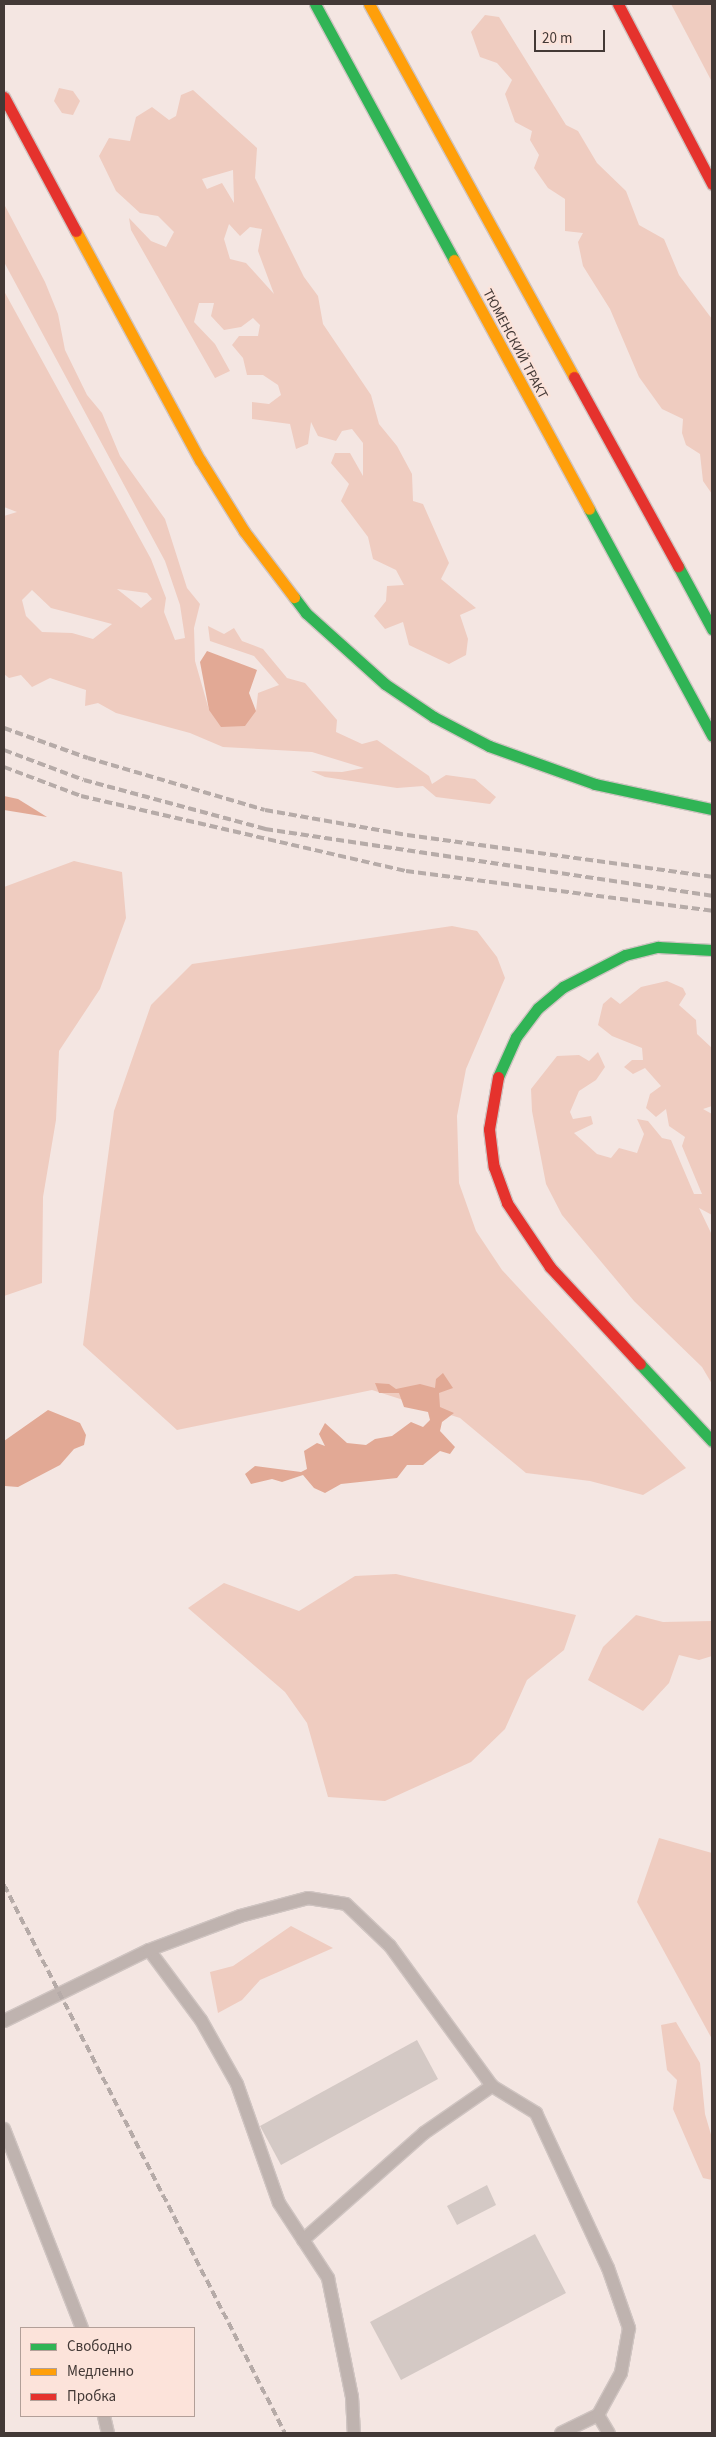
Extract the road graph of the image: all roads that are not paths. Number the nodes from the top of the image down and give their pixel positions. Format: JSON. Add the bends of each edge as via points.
{"nodes":[{"id":1,"x":315,"y":4,"type":"edge"},
{"id":2,"x":369,"y":4,"type":"edge"},
{"id":3,"x":618,"y":4,"type":"edge"},
{"id":4,"x":4,"y":97,"type":"edge"},
{"id":5,"x":712,"y":184,"type":"edge"},
{"id":6,"x":712,"y":629,"type":"edge"},
{"id":7,"x":712,"y":736,"type":"edge"},
{"id":8,"x":712,"y":809,"type":"edge"},
{"id":9,"x":712,"y":950,"type":"edge"},
{"id":10,"x":712,"y":1441,"type":"edge"},
{"id":11,"x":149,"y":1950,"type":"junction"},
{"id":12,"x":4,"y":2021,"type":"edge"},
{"id":13,"x":492,"y":2086,"type":"junction"},
{"id":14,"x":4,"y":2129,"type":"edge"},
{"id":15,"x":303,"y":2240,"type":"junction"},
{"id":16,"x":82,"y":2327,"type":"edge"},
{"id":17,"x":598,"y":2415,"type":"junction"},
{"id":18,"x":104,"y":2417,"type":"edge"},
{"id":19,"x":108,"y":2433,"type":"edge"},
{"id":20,"x":354,"y":2433,"type":"edge"},
{"id":21,"x":561,"y":2433,"type":"edge"},
{"id":22,"x":609,"y":2433,"type":"edge"}],
"edges":[{"from":1,"to":7,"type":"main road","name":"ТЮМЕНСКИЙ ТРАКТ"},
{"from":2,"to":6,"type":"main road"},
{"from":3,"to":5,"type":"main road"},
{"from":4,"to":8,"type":"main road","via":[[200,460],[255,547],[306,613],[385,684],[434,717],[489,746],[595,784],[652,799]]},
{"from":9,"to":10,"type":"main road","via":[[658,947],[625,954],[563,987],[538,1008],[516,1037],[500,1068],[488,1129],[494,1167],[507,1203],[526,1235],[550,1267]]},
{"from":11,"to":12,"type":"lane"},
{"from":11,"to":13,"type":"lane","via":[[240,1916],[308,1898],[346,1904],[390,1946]]},
{"from":11,"to":15,"type":"lane","via":[[201,2020],[237,2084],[279,2203]]},
{"from":13,"to":15,"type":"lane","via":[[424,2133]]},
{"from":13,"to":17,"type":"lane","via":[[536,2113],[608,2268],[629,2328],[621,2373]]},
{"from":14,"to":16,"type":"lane"},
{"from":15,"to":20,"type":"lane","via":[[328,2278],[352,2397]]},
{"from":17,"to":21,"type":"lane"},
{"from":17,"to":22,"type":"lane"},
{"from":18,"to":19,"type":"lane"}]}
